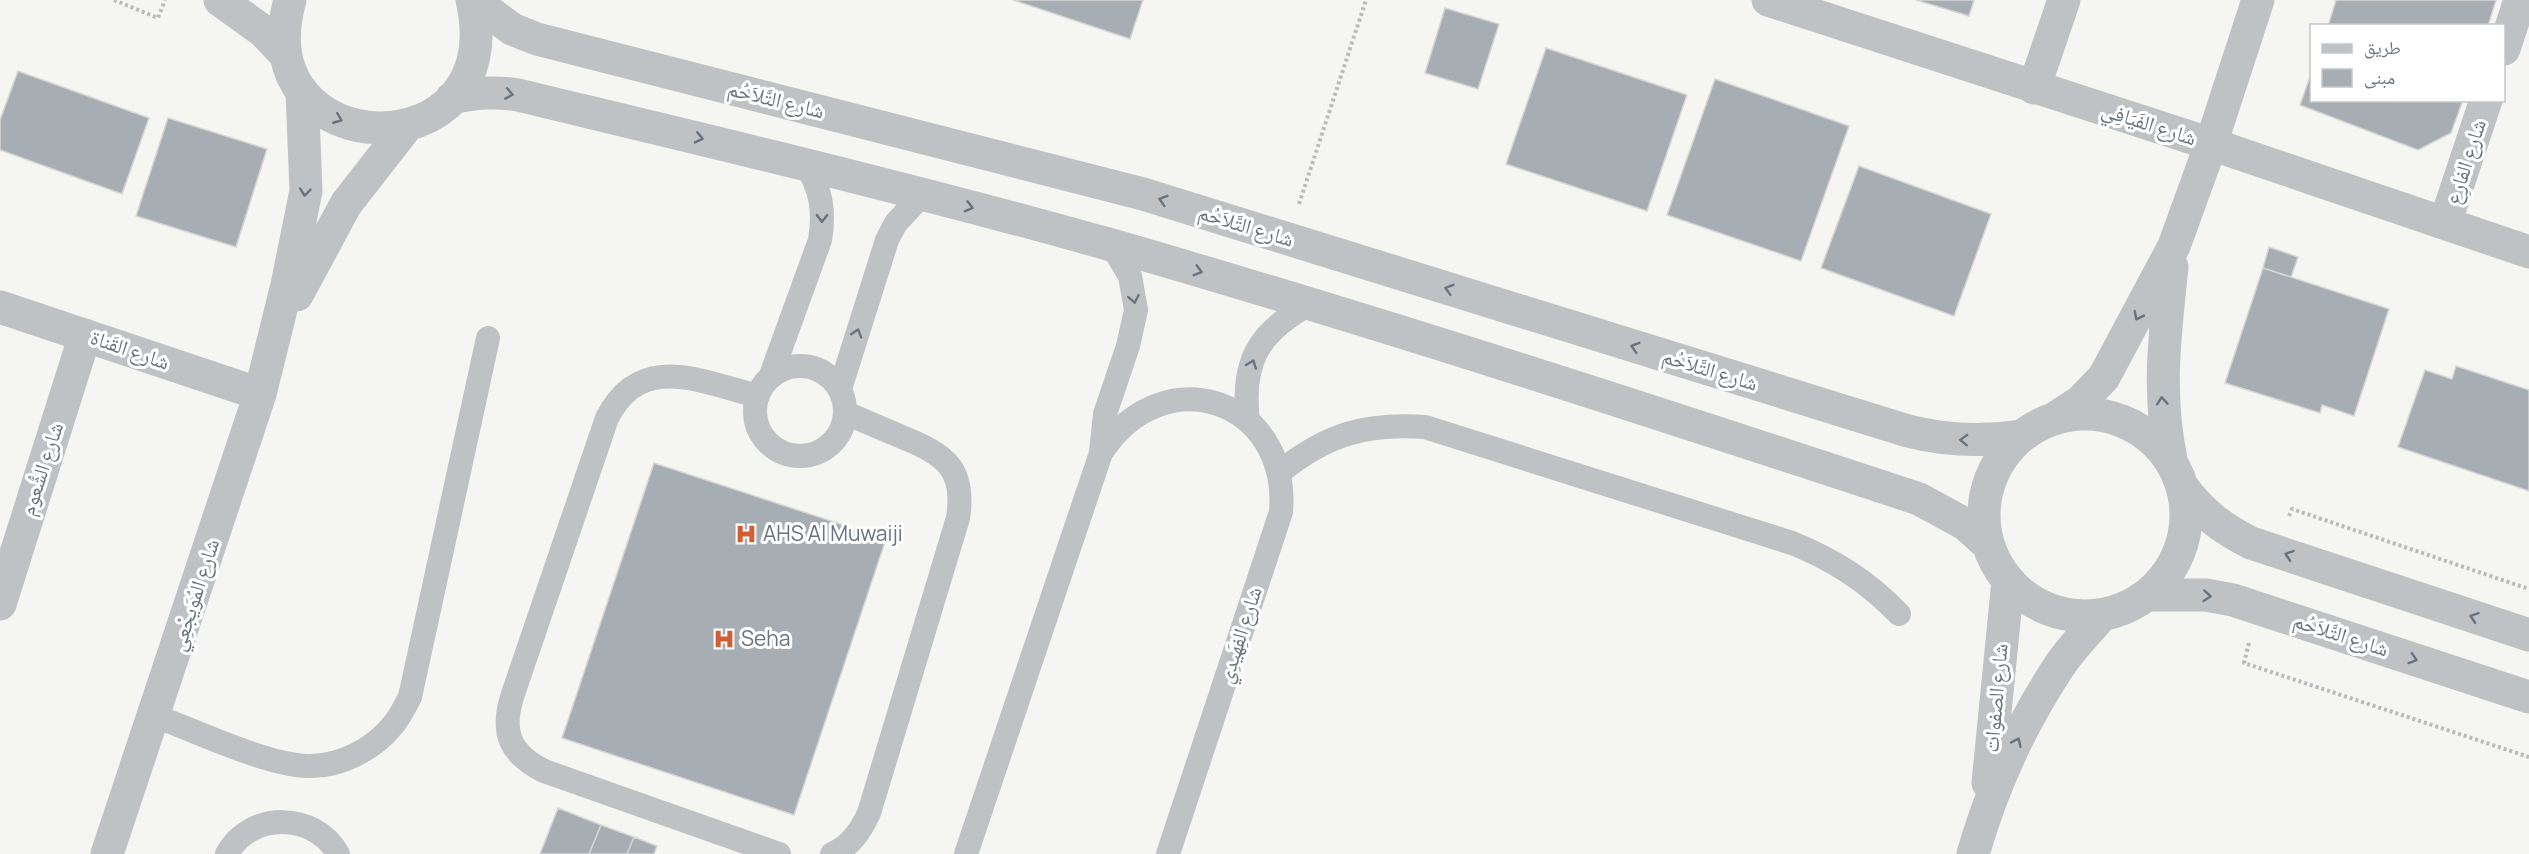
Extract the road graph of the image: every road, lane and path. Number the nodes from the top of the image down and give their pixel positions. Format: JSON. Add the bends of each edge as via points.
{"nodes":[{"id":1,"x":114,"y":0,"type":"edge"},
{"id":2,"x":165,"y":0,"type":"edge"},
{"id":3,"x":220,"y":0,"type":"edge"},
{"id":4,"x":290,"y":0,"type":"edge"},
{"id":5,"x":472,"y":0,"type":"edge"},
{"id":6,"x":1366,"y":0,"type":"edge"},
{"id":7,"x":1768,"y":0,"type":"edge"},
{"id":8,"x":2064,"y":0,"type":"edge"},
{"id":9,"x":2258,"y":0,"type":"edge"},
{"id":10,"x":2520,"y":0,"type":"edge"},
{"id":11,"x":2505,"y":46,"type":"edge"},
{"id":12,"x":285,"y":54,"type":"junction"},
{"id":13,"x":2034,"y":88,"type":"junction"},
{"id":14,"x":302,"y":92,"type":"junction"},
{"id":15,"x":452,"y":98,"type":"junction"},
{"id":16,"x":2485,"y":102,"type":"edge"},
{"id":17,"x":406,"y":127,"type":"junction"},
{"id":18,"x":2211,"y":144,"type":"junction"},
{"id":19,"x":805,"y":164,"type":"junction"},
{"id":20,"x":922,"y":195,"type":"junction"},
{"id":21,"x":2445,"y":223,"type":"junction"},
{"id":22,"x":1287,"y":239,"type":"junction"},
{"id":23,"x":1112,"y":246,"type":"junction"},
{"id":24,"x":2174,"y":246,"type":"junction"},
{"id":25,"x":2529,"y":252,"type":"edge"},
{"id":26,"x":1310,"y":304,"type":"junction"},
{"id":27,"x":0,"y":307,"type":"edge"},
{"id":28,"x":276,"y":334,"type":"junction"},
{"id":29,"x":85,"y":335,"type":"junction"},
{"id":30,"x":488,"y":338,"type":"dead end"},
{"id":31,"x":764,"y":387,"type":"junction"},
{"id":32,"x":840,"y":389,"type":"junction"},
{"id":33,"x":260,"y":394,"type":"junction"},
{"id":34,"x":846,"y":413,"type":"junction"},
{"id":35,"x":2055,"y":418,"type":"junction"},
{"id":36,"x":1248,"y":421,"type":"junction"},
{"id":37,"x":2022,"y":436,"type":"junction"},
{"id":38,"x":1101,"y":453,"type":"junction"},
{"id":39,"x":2171,"y":459,"type":"junction"},
{"id":40,"x":1280,"y":472,"type":"junction"},
{"id":41,"x":2184,"y":489,"type":"junction"},
{"id":42,"x":1984,"y":541,"type":"junction"},
{"id":43,"x":2008,"y":581,"type":"junction"},
{"id":44,"x":2148,"y":595,"type":"junction"},
{"id":45,"x":0,"y":604,"type":"edge"},
{"id":46,"x":1899,"y":614,"type":"dead end"},
{"id":47,"x":2102,"y":615,"type":"junction"},
{"id":48,"x":2529,"y":635,"type":"edge"},
{"id":49,"x":2529,"y":697,"type":"edge"},
{"id":50,"x":155,"y":716,"type":"junction"},
{"id":51,"x":1984,"y":815,"type":"junction"},
{"id":52,"x":107,"y":854,"type":"edge"},
{"id":53,"x":227,"y":854,"type":"edge"},
{"id":54,"x":338,"y":854,"type":"edge"},
{"id":55,"x":779,"y":854,"type":"edge"},
{"id":56,"x":832,"y":854,"type":"edge"},
{"id":57,"x":966,"y":854,"type":"edge"},
{"id":58,"x":1168,"y":854,"type":"edge"},
{"id":59,"x":1972,"y":854,"type":"edge"}],
"edges":[{"from":1,"to":2,"type":"path","via":[[158,18]]},
{"from":3,"to":12,"type":"street","via":[[263,31]]},
{"from":4,"to":12,"type":"street","via":[[284,23]]},
{"from":5,"to":15,"type":"street","via":[[477,24],[476,51],[467,76]]},
{"from":22,"to":5,"type":"street","name":"شارع التَّلاَحُم","one_way":true,"via":[[1109,185],[537,39],[512,29]]},
{"from":6,"to":22,"type":"path"},
{"from":7,"to":13,"type":"street","name":"شارع الفَيَافِي"},
{"from":8,"to":13,"type":"street"},
{"from":9,"to":18,"type":"street"},
{"from":10,"to":11,"type":"street"},
{"from":12,"to":14,"type":"street"},
{"from":13,"to":18,"type":"street","name":"شارع الفَيَافِي"},
{"from":14,"to":17,"type":"street","one_way":true,"via":[[331,117],[367,129]]},
{"from":14,"to":28,"type":"street","name":"شارع المُوَيجْعِي","one_way":true,"via":[[306,191]]},
{"from":15,"to":17,"type":"street","via":[[438,111]]},
{"from":15,"to":19,"type":"street","one_way":true,"via":[[499,92]]},
{"from":16,"to":21,"type":"street","name":"شارع الفارِع"},
{"from":17,"to":28,"type":"street","name":"شارع المُوَيجْعِي","via":[[346,204]]},
{"from":18,"to":21,"type":"street","name":"شارع الفَيَافِي"},
{"from":18,"to":24,"type":"street"},
{"from":19,"to":20,"type":"street"},
{"from":19,"to":31,"type":"lane","one_way":true,"via":[[822,200],[820,240]]},
{"from":20,"to":23,"type":"street","one_way":true},
{"from":32,"to":20,"type":"lane","one_way":true,"via":[[887,240],[896,223]]},
{"from":21,"to":25,"type":"street","name":"شارع الفَيَافِي"},
{"from":37,"to":22,"type":"street","name":"شارع التَّلاَحُم","one_way":true,"via":[[1965,441],[1908,431]]},
{"from":23,"to":26,"type":"street","one_way":true},
{"from":23,"to":38,"type":"lane","name":"شارع الفِهَيدِي","one_way":true,"via":[[1130,276],[1136,310],[1105,414]]},
{"from":24,"to":35,"type":"street","one_way":true,"via":[[2104,377],[2081,401]]},
{"from":39,"to":24,"type":"street","one_way":true,"via":[[2164,426],[2162,357]]},
{"from":36,"to":26,"type":"lane","one_way":true,"via":[[1245,392],[1251,364],[1264,338],[1285,318]]},
{"from":26,"to":42,"type":"street","via":[[1919,499],[1965,524]]},
{"from":27,"to":29,"type":"street","name":"شارع القَناة"},
{"from":28,"to":33,"type":"street","name":"شارع المُوَيجْعِي"},
{"from":29,"to":33,"type":"street","name":"شارع القَناة"},
{"from":29,"to":45,"type":"street","name":"شارع الشُّعوم"},
{"from":30,"to":50,"type":"lane","via":[[410,697],[394,725],[370,747],[341,762],[309,767],[278,762]]},
{"from":31,"to":32,"type":"lane","via":[[784,369],[800,366],[830,377]]},
{"from":31,"to":34,"type":"lane","via":[[755,410],[763,437],[772,447],[799,457],[813,455],[831,444],[843,427]]},
{"from":31,"to":55,"type":"lane","via":[[673,375],[652,376],[617,399],[607,418],[512,697],[507,733],[527,763],[544,771]]},
{"from":32,"to":34,"type":"lane"},
{"from":33,"to":50,"type":"street","name":"شارع المُوَيجْعِي"},
{"from":34,"to":56,"type":"lane","via":[[930,449],[946,461],[957,478],[961,498],[868,813],[850,842]]},
{"from":35,"to":37,"type":"street"},
{"from":35,"to":39,"type":"street","via":[[2098,414],[2140,428]]},
{"from":36,"to":38,"type":"lane","name":"شارع الفِهَيدِي","via":[[1212,403],[1191,399],[1168,401],[1128,419]]},
{"from":36,"to":40,"type":"lane","name":"شارع الفِهَيدِي","via":[[1262,435]]},
{"from":37,"to":42,"type":"street","via":[[2003,456],[1990,481],[1984,508]]},
{"from":38,"to":57,"type":"lane","name":"شارع الفِهَيدِي"},
{"from":39,"to":41,"type":"street"},
{"from":40,"to":46,"type":"lane","via":[[1314,447],[1345,434],[1369,428],[1425,427],[1823,555],[1878,591]]},
{"from":40,"to":58,"type":"lane","name":"شارع الفِهَيدِي","via":[[1281,512]]},
{"from":41,"to":44,"type":"street","via":[[2188,518],[2182,547],[2168,573]]},
{"from":48,"to":41,"type":"street","one_way":true,"via":[[2251,543],[2201,512]]},
{"from":42,"to":43,"type":"street"},
{"from":43,"to":47,"type":"street","via":[[2035,603],[2067,615]]},
{"from":43,"to":51,"type":"street","name":"شارع الصفوات"},
{"from":44,"to":47,"type":"street"},
{"from":44,"to":49,"type":"street","name":"شارع التَّلاَحُم","one_way":true,"via":[[2206,595],[2233,600]]},
{"from":51,"to":47,"type":"street","name":"شارع الصفوات","one_way":true,"via":[[2030,714],[2061,663]]},
{"from":50,"to":52,"type":"street","name":"شارع المُوَيجْعِي"},
{"from":51,"to":59,"type":"street","name":"شارع الصفوات"},
{"from":53,"to":54,"type":"lane","via":[[250,830],[271,822],[294,822],[316,830]]}]}
